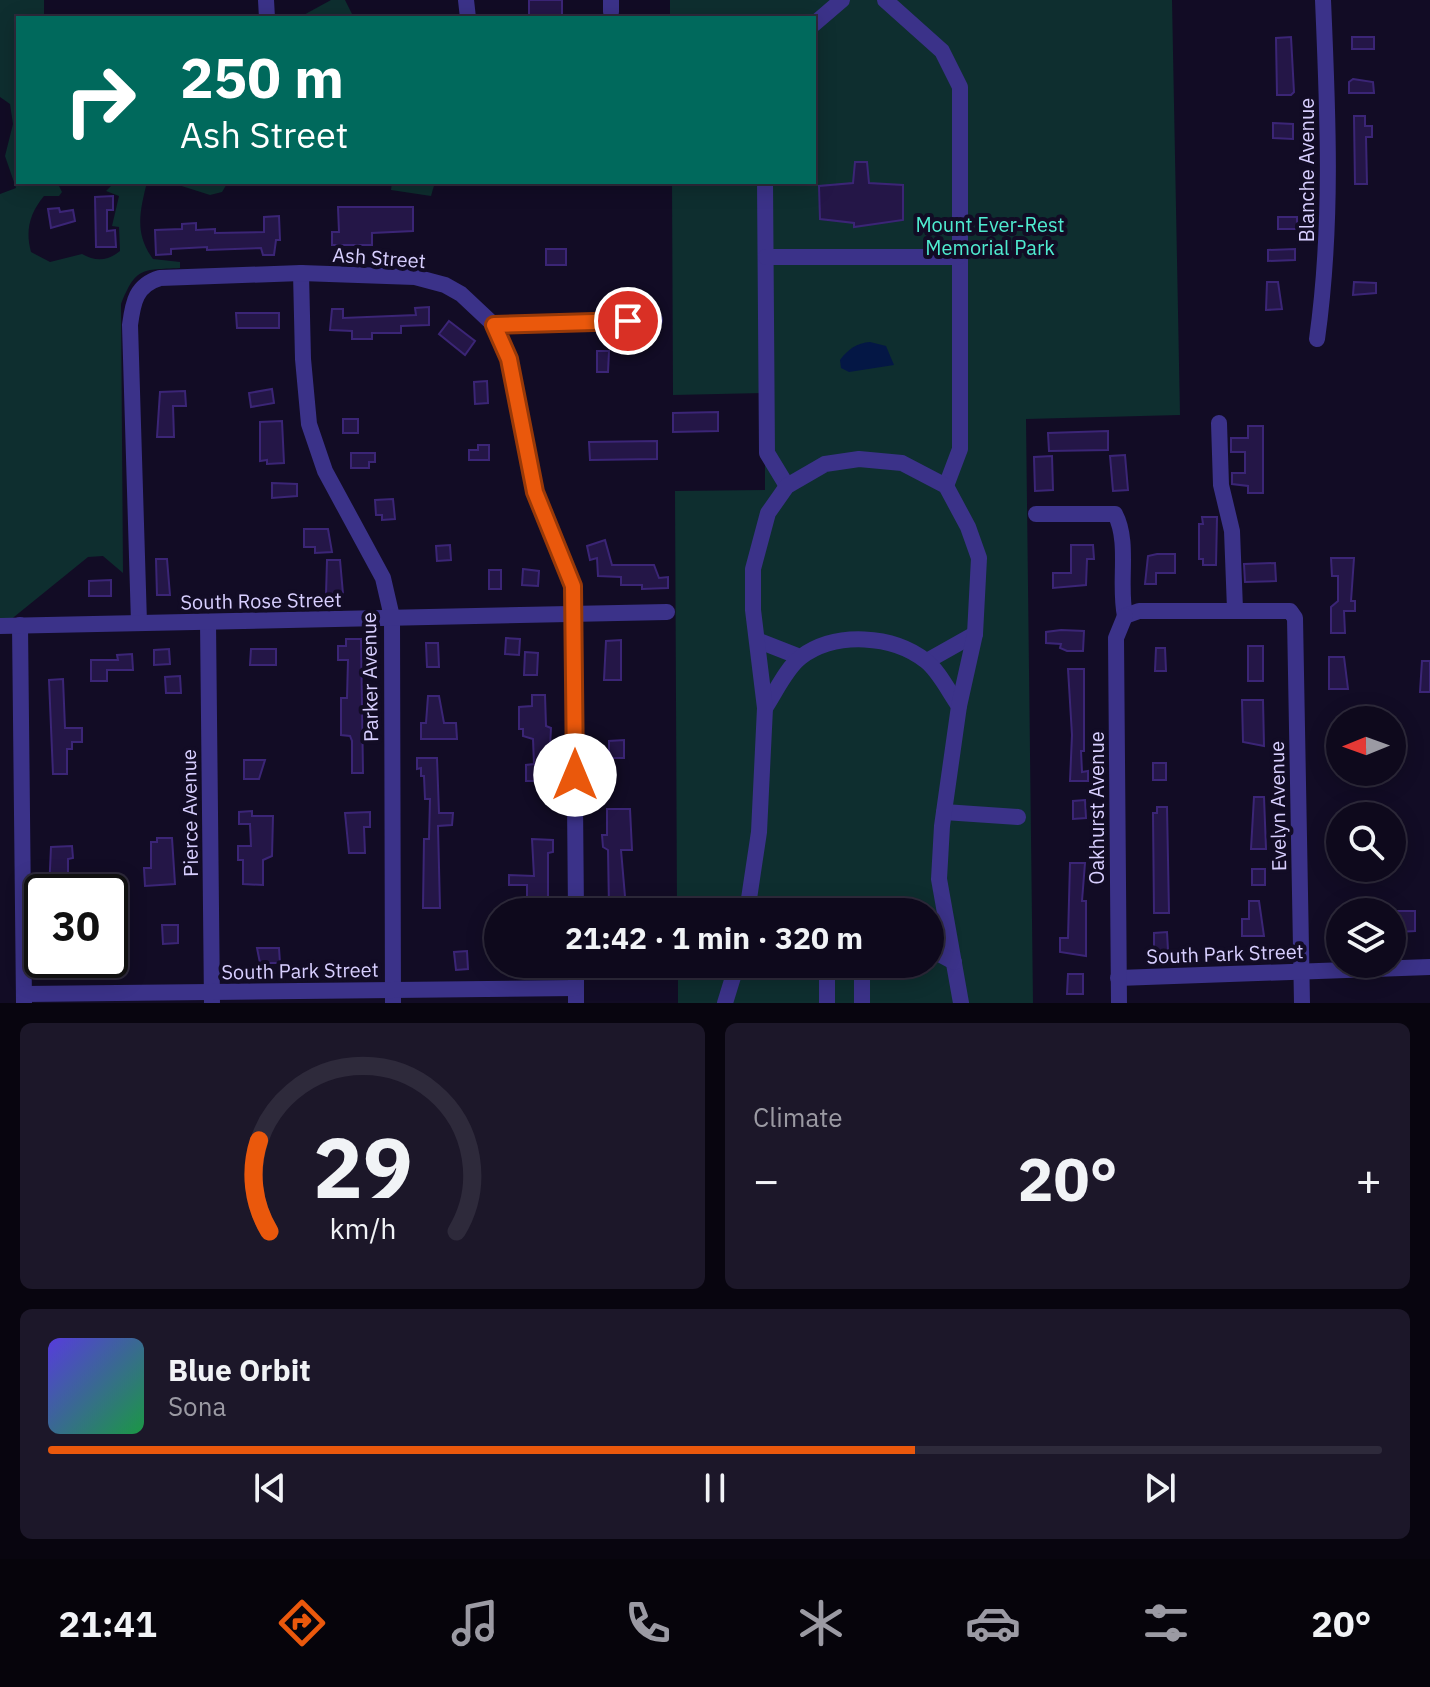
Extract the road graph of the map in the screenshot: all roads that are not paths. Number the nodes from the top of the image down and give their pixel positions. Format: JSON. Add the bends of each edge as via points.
{"nodes":[{"id":1,"x":842,"y":0,"type":"edge"},
{"id":2,"x":885,"y":0,"type":"edge"},
{"id":3,"x":1323,"y":0,"type":"edge"},
{"id":4,"x":816,"y":22,"type":"edge"},
{"id":5,"x":765,"y":184,"type":"edge"},
{"id":6,"x":766,"y":257,"type":"junction"},
{"id":7,"x":958,"y":257,"type":"junction"},
{"id":8,"x":301,"y":273,"type":"junction"},
{"id":9,"x":655,"y":320,"type":"dead end"},
{"id":10,"x":494,"y":325,"type":"junction"},
{"id":11,"x":1317,"y":339,"type":"dead end"},
{"id":12,"x":1219,"y":423,"type":"dead end"},
{"id":13,"x":787,"y":486,"type":"junction"},
{"id":14,"x":946,"y":486,"type":"junction"},
{"id":15,"x":1036,"y":514,"type":"dead end"},
{"id":16,"x":1235,"y":609,"type":"junction"},
{"id":17,"x":667,"y":612,"type":"dead end"},
{"id":18,"x":574,"y":614,"type":"junction"},
{"id":19,"x":1125,"y":616,"type":"junction"},
{"id":20,"x":392,"y":617,"type":"junction"},
{"id":21,"x":208,"y":622,"type":"junction"},
{"id":22,"x":139,"y":623,"type":"junction"},
{"id":23,"x":20,"y":625,"type":"junction"},
{"id":24,"x":0,"y":626,"type":"edge"},
{"id":25,"x":975,"y":634,"type":"junction"},
{"id":26,"x":759,"y":641,"type":"junction"},
{"id":27,"x":800,"y":657,"type":"junction"},
{"id":28,"x":927,"y":661,"type":"junction"},
{"id":29,"x":959,"y":706,"type":"junction"},
{"id":30,"x":765,"y":708,"type":"junction"},
{"id":31,"x":944,"y":812,"type":"junction"},
{"id":32,"x":1018,"y":817,"type":"dead end"},
{"id":33,"x":576,"y":898,"type":"edge"},
{"id":34,"x":751,"y":898,"type":"edge"},
{"id":35,"x":942,"y":898,"type":"edge"},
{"id":36,"x":944,"y":907,"type":"edge"},
{"id":37,"x":944,"y":957,"type":"edge"},
{"id":38,"x":954,"y":962,"type":"junction"},
{"id":39,"x":1430,"y":967,"type":"edge"},
{"id":40,"x":1301,"y":973,"type":"junction"},
{"id":41,"x":733,"y":978,"type":"edge"},
{"id":42,"x":827,"y":978,"type":"edge"},
{"id":43,"x":862,"y":978,"type":"edge"},
{"id":44,"x":1118,"y":978,"type":"junction"},
{"id":45,"x":392,"y":996,"type":"edge"},
{"id":46,"x":576,"y":996,"type":"edge"},
{"id":47,"x":212,"y":997,"type":"edge"},
{"id":48,"x":24,"y":999,"type":"edge"},
{"id":49,"x":725,"y":1003,"type":"edge"},
{"id":50,"x":827,"y":1003,"type":"edge"},
{"id":51,"x":862,"y":1003,"type":"edge"},
{"id":52,"x":961,"y":1003,"type":"edge"},
{"id":53,"x":1119,"y":1003,"type":"edge"},
{"id":54,"x":1302,"y":1003,"type":"edge"}],
"edges":[{"from":1,"to":4,"type":"street"},
{"from":2,"to":7,"type":"street","via":[[942,51],[960,87]]},
{"from":3,"to":11,"type":"street","name":"Blanche Avenue","via":[[1330,193]]},
{"from":5,"to":6,"type":"street"},
{"from":6,"to":7,"type":"street"},
{"from":6,"to":13,"type":"street","via":[[767,453]]},
{"from":7,"to":14,"type":"street","via":[[960,449]]},
{"from":8,"to":10,"type":"street","name":"Ash Street","via":[[429,279],[461,294]]},
{"from":8,"to":20,"type":"street","name":"Parker Avenue","via":[[309,424],[325,471],[383,578]]},
{"from":8,"to":22,"type":"street","name":"Ash Street","via":[[160,278],[138,291],[130,325]]},
{"from":9,"to":10,"type":"street"},
{"from":10,"to":18,"type":"street","via":[[509,359],[535,492],[573,586]]},
{"from":12,"to":16,"type":"street"},
{"from":13,"to":14,"type":"street","via":[[825,464],[859,459],[902,463]]},
{"from":13,"to":26,"type":"street","via":[[768,513],[753,569]]},
{"from":14,"to":25,"type":"street","via":[[979,558]]},
{"from":15,"to":19,"type":"street","name":"Oakhurst Avenue","via":[[1115,514],[1121,525]]},
{"from":16,"to":19,"type":"street","via":[[1139,611]]},
{"from":16,"to":40,"type":"street","name":"Evelyn Avenue","via":[[1290,611],[1295,618]]},
{"from":17,"to":18,"type":"street","name":"South Rose Street"},
{"from":18,"to":20,"type":"street","name":"South Rose Street"},
{"from":18,"to":33,"type":"street"},
{"from":19,"to":44,"type":"street","name":"Oakhurst Avenue","via":[[1116,638]]},
{"from":20,"to":21,"type":"street","name":"South Rose Street"},
{"from":20,"to":45,"type":"street","name":"Parker Avenue"},
{"from":21,"to":22,"type":"street","name":"South Rose Street"},
{"from":21,"to":47,"type":"street","name":"Pierce Avenue"},
{"from":22,"to":23,"type":"street","name":"South Rose Street"},
{"from":23,"to":24,"type":"street","name":"South Rose Street"},
{"from":23,"to":48,"type":"street"},
{"from":25,"to":28,"type":"street"},
{"from":25,"to":29,"type":"street"},
{"from":26,"to":27,"type":"street"},
{"from":26,"to":30,"type":"street"},
{"from":27,"to":28,"type":"street","via":[[838,642],[870,638]]},
{"from":27,"to":30,"type":"street"},
{"from":28,"to":29,"type":"street"},
{"from":29,"to":31,"type":"street"},
{"from":30,"to":34,"type":"street"},
{"from":31,"to":32,"type":"street"},
{"from":31,"to":35,"type":"street"},
{"from":36,"to":38,"type":"street"},
{"from":37,"to":38,"type":"street"},
{"from":38,"to":52,"type":"street"},
{"from":39,"to":40,"type":"street","name":"South Park Street"},
{"from":40,"to":44,"type":"street","name":"South Park Street"},
{"from":40,"to":54,"type":"street","name":"Evelyn Avenue"},
{"from":41,"to":49,"type":"street"},
{"from":42,"to":50,"type":"street"},
{"from":43,"to":51,"type":"street"},
{"from":44,"to":53,"type":"street","name":"Oakhurst Avenue"},
{"from":45,"to":46,"type":"street","name":"South Park Street"},
{"from":45,"to":47,"type":"street","name":"South Park Street"},
{"from":47,"to":48,"type":"street","name":"South Park Street"}]}
